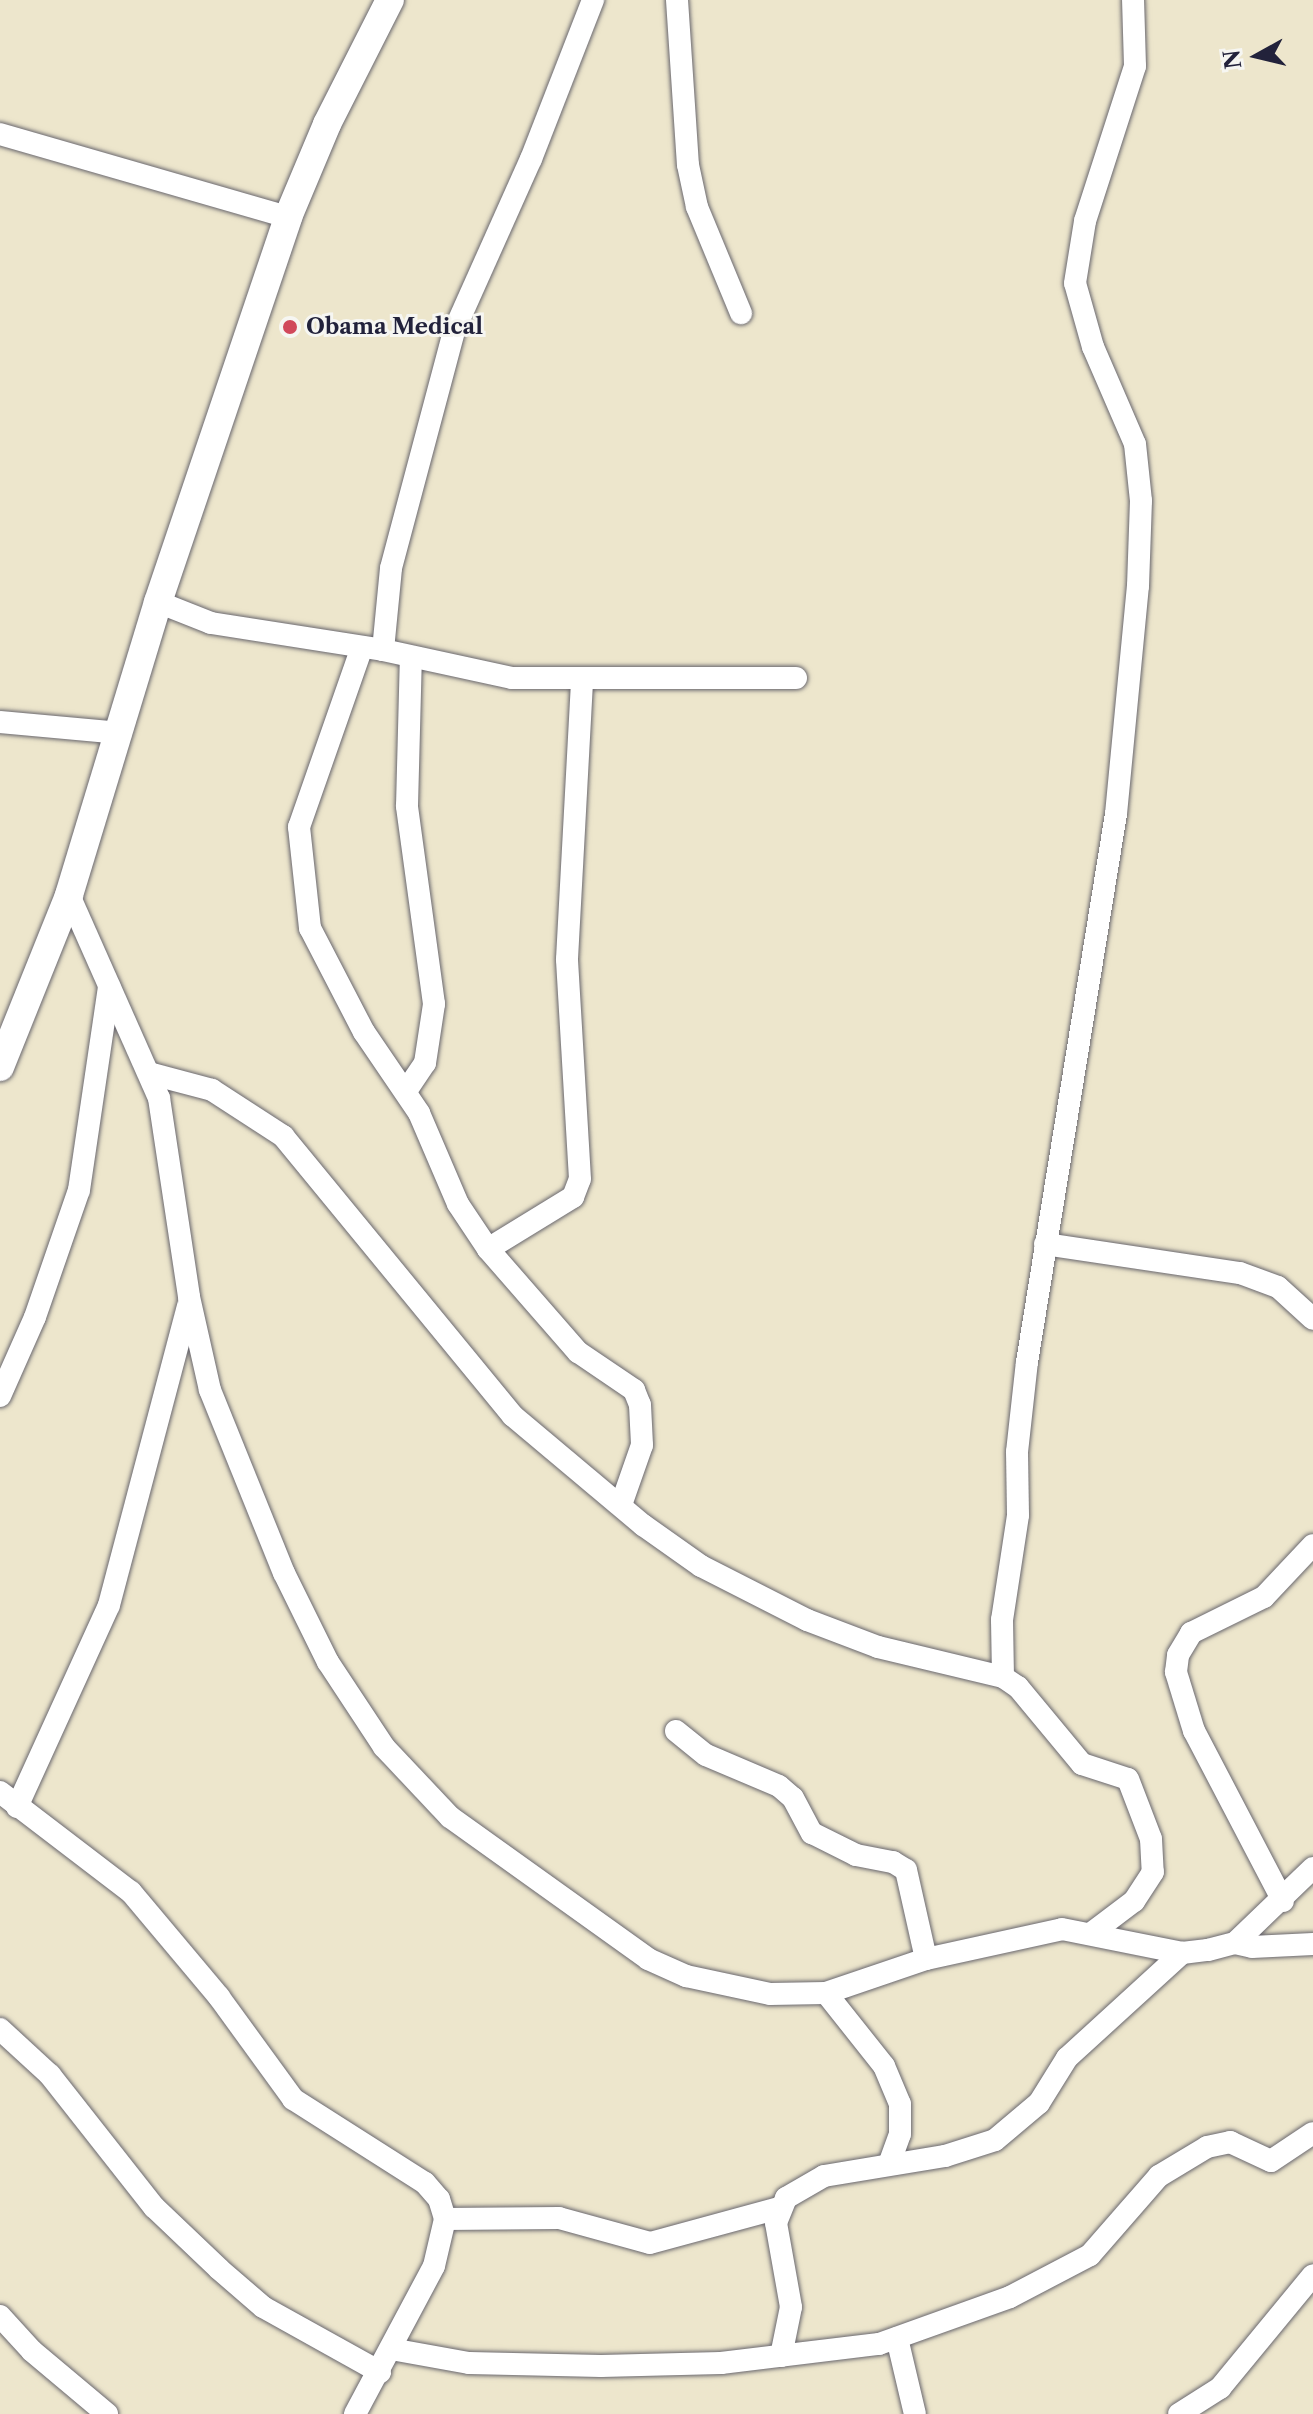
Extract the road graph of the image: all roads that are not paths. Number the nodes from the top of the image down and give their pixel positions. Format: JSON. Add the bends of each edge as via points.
{"nodes":[{"id":1,"x":390,"y":0,"type":"edge"},
{"id":2,"x":593,"y":0,"type":"edge"},
{"id":3,"x":677,"y":0,"type":"edge"},
{"id":4,"x":1133,"y":0,"type":"edge"},
{"id":5,"x":0,"y":134,"type":"edge"},
{"id":6,"x":288,"y":217,"type":"junction"},
{"id":7,"x":741,"y":313,"type":"dead end"},
{"id":8,"x":158,"y":602,"type":"junction"},
{"id":9,"x":372,"y":648,"type":"junction"},
{"id":10,"x":411,"y":658,"type":"junction"},
{"id":11,"x":582,"y":678,"type":"junction"},
{"id":12,"x":796,"y":678,"type":"dead end"},
{"id":13,"x":0,"y":722,"type":"edge"},
{"id":14,"x":120,"y":733,"type":"junction"},
{"id":15,"x":69,"y":895,"type":"junction"},
{"id":16,"x":109,"y":986,"type":"junction"},
{"id":17,"x":0,"y":1067,"type":"edge"},
{"id":18,"x":152,"y":1074,"type":"junction"},
{"id":19,"x":406,"y":1091,"type":"junction"},
{"id":20,"x":1045,"y":1244,"type":"junction"},
{"id":21,"x":488,"y":1249,"type":"junction"},
{"id":22,"x":189,"y":1297,"type":"junction"},
{"id":23,"x":1313,"y":1319,"type":"edge"},
{"id":24,"x":0,"y":1396,"type":"edge"},
{"id":25,"x":621,"y":1505,"type":"junction"},
{"id":26,"x":1313,"y":1545,"type":"edge"},
{"id":27,"x":1003,"y":1677,"type":"junction"},
{"id":28,"x":676,"y":1731,"type":"dead end"},
{"id":29,"x":8,"y":1799,"type":"edge"},
{"id":30,"x":1313,"y":1868,"type":"edge"},
{"id":31,"x":1283,"y":1901,"type":"junction"},
{"id":32,"x":1093,"y":1932,"type":"junction"},
{"id":33,"x":1235,"y":1943,"type":"junction"},
{"id":34,"x":1313,"y":1944,"type":"edge"},
{"id":35,"x":1182,"y":1953,"type":"junction"},
{"id":36,"x":926,"y":1959,"type":"junction"},
{"id":37,"x":826,"y":1993,"type":"junction"},
{"id":38,"x":0,"y":2029,"type":"edge"},
{"id":39,"x":1313,"y":2133,"type":"edge"},
{"id":40,"x":890,"y":2162,"type":"junction"},
{"id":41,"x":779,"y":2208,"type":"junction"},
{"id":42,"x":445,"y":2219,"type":"junction"},
{"id":43,"x":1313,"y":2275,"type":"edge"},
{"id":44,"x":0,"y":2316,"type":"edge"},
{"id":45,"x":897,"y":2338,"type":"junction"},
{"id":46,"x":391,"y":2349,"type":"junction"},
{"id":47,"x":781,"y":2356,"type":"junction"},
{"id":48,"x":380,"y":2372,"type":"junction"},
{"id":49,"x":107,"y":2414,"type":"edge"},
{"id":50,"x":355,"y":2414,"type":"edge"},
{"id":51,"x":915,"y":2414,"type":"edge"},
{"id":52,"x":1179,"y":2414,"type":"edge"}],
"edges":[{"from":1,"to":6,"type":"street","via":[[327,124]]},
{"from":2,"to":9,"type":"street","via":[[531,159],[454,331]]},
{"from":3,"to":7,"type":"street","via":[[688,165],[697,207]]},
{"from":4,"to":20,"type":"street","via":[[1135,66],[1085,221],[1075,283],[1093,347],[1135,444],[1141,501],[1138,586],[1116,814]]},
{"from":5,"to":6,"type":"street"},
{"from":6,"to":8,"type":"street"},
{"from":8,"to":9,"type":"street","via":[[211,623]]},
{"from":8,"to":14,"type":"street"},
{"from":9,"to":10,"type":"street"},
{"from":9,"to":19,"type":"street","via":[[304,804],[299,827],[302,878],[310,928],[326,965],[380,1058]]},
{"from":10,"to":11,"type":"street","via":[[512,678]]},
{"from":10,"to":19,"type":"street","via":[[407,806],[434,1004],[425,1063]]},
{"from":11,"to":12,"type":"street"},
{"from":11,"to":21,"type":"street","via":[[567,959],[580,1179],[573,1197]]},
{"from":13,"to":14,"type":"street"},
{"from":14,"to":15,"type":"street"},
{"from":15,"to":16,"type":"street"},
{"from":15,"to":17,"type":"street"},
{"from":16,"to":18,"type":"street"},
{"from":16,"to":24,"type":"street","via":[[79,1190],[35,1317]]},
{"from":18,"to":22,"type":"street","via":[[166,1123]]},
{"from":18,"to":25,"type":"street","via":[[212,1090],[283,1136],[513,1416]]},
{"from":19,"to":21,"type":"street","via":[[458,1204]]},
{"from":20,"to":23,"type":"street","via":[[1240,1273],[1278,1287]]},
{"from":20,"to":27,"type":"street","via":[[1017,1452],[1018,1515],[1002,1620]]},
{"from":21,"to":25,"type":"street","via":[[578,1352],[634,1390],[642,1445]]},
{"from":22,"to":29,"type":"street","via":[[174,1372],[109,1605]]},
{"from":22,"to":37,"type":"street","via":[[210,1390],[284,1573],[328,1662],[409,1776],[450,1817],[648,1959],[730,1988]]},
{"from":25,"to":27,"type":"street","via":[[701,1566],[807,1620],[878,1647]]},
{"from":26,"to":31,"type":"street","via":[[1264,1597],[1191,1633],[1178,1655],[1176,1672],[1194,1731]]},
{"from":27,"to":32,"type":"street","via":[[1018,1687],[1082,1764],[1128,1779],[1141,1809],[1154,1855],[1153,1872],[1134,1901]]},
{"from":28,"to":36,"type":"street","via":[[706,1755],[779,1786],[793,1798],[812,1833],[829,1844],[906,1870]]},
{"from":29,"to":42,"type":"street","via":[[131,1892],[191,1961],[293,2099],[425,2183],[439,2199]]},
{"from":30,"to":31,"type":"street"},
{"from":31,"to":33,"type":"street"},
{"from":32,"to":35,"type":"street"},
{"from":32,"to":36,"type":"street","via":[[1035,1932]]},
{"from":33,"to":34,"type":"street"},
{"from":33,"to":35,"type":"street"},
{"from":35,"to":40,"type":"street","via":[[1067,2058],[1039,2103],[995,2140],[945,2156]]},
{"from":36,"to":37,"type":"street"},
{"from":37,"to":40,"type":"street","via":[[884,2066],[900,2104],[900,2134]]},
{"from":38,"to":48,"type":"street","via":[[50,2075],[154,2207],[219,2269],[263,2307]]},
{"from":39,"to":45,"type":"street","via":[[1271,2161],[1230,2142],[1207,2147],[1159,2176],[1090,2255],[1010,2297]]},
{"from":40,"to":41,"type":"street","via":[[824,2176],[803,2185]]},
{"from":41,"to":42,"type":"street","via":[[650,2243],[559,2218]]},
{"from":41,"to":47,"type":"street","via":[[778,2255],[791,2307]]},
{"from":42,"to":46,"type":"street","via":[[434,2266]]},
{"from":43,"to":52,"type":"street","via":[[1220,2388]]},
{"from":44,"to":49,"type":"street","via":[[32,2351]]},
{"from":45,"to":47,"type":"street"},
{"from":45,"to":51,"type":"street"},
{"from":46,"to":47,"type":"street","via":[[484,2364],[601,2366]]},
{"from":46,"to":48,"type":"street"},
{"from":48,"to":50,"type":"street"}]}
